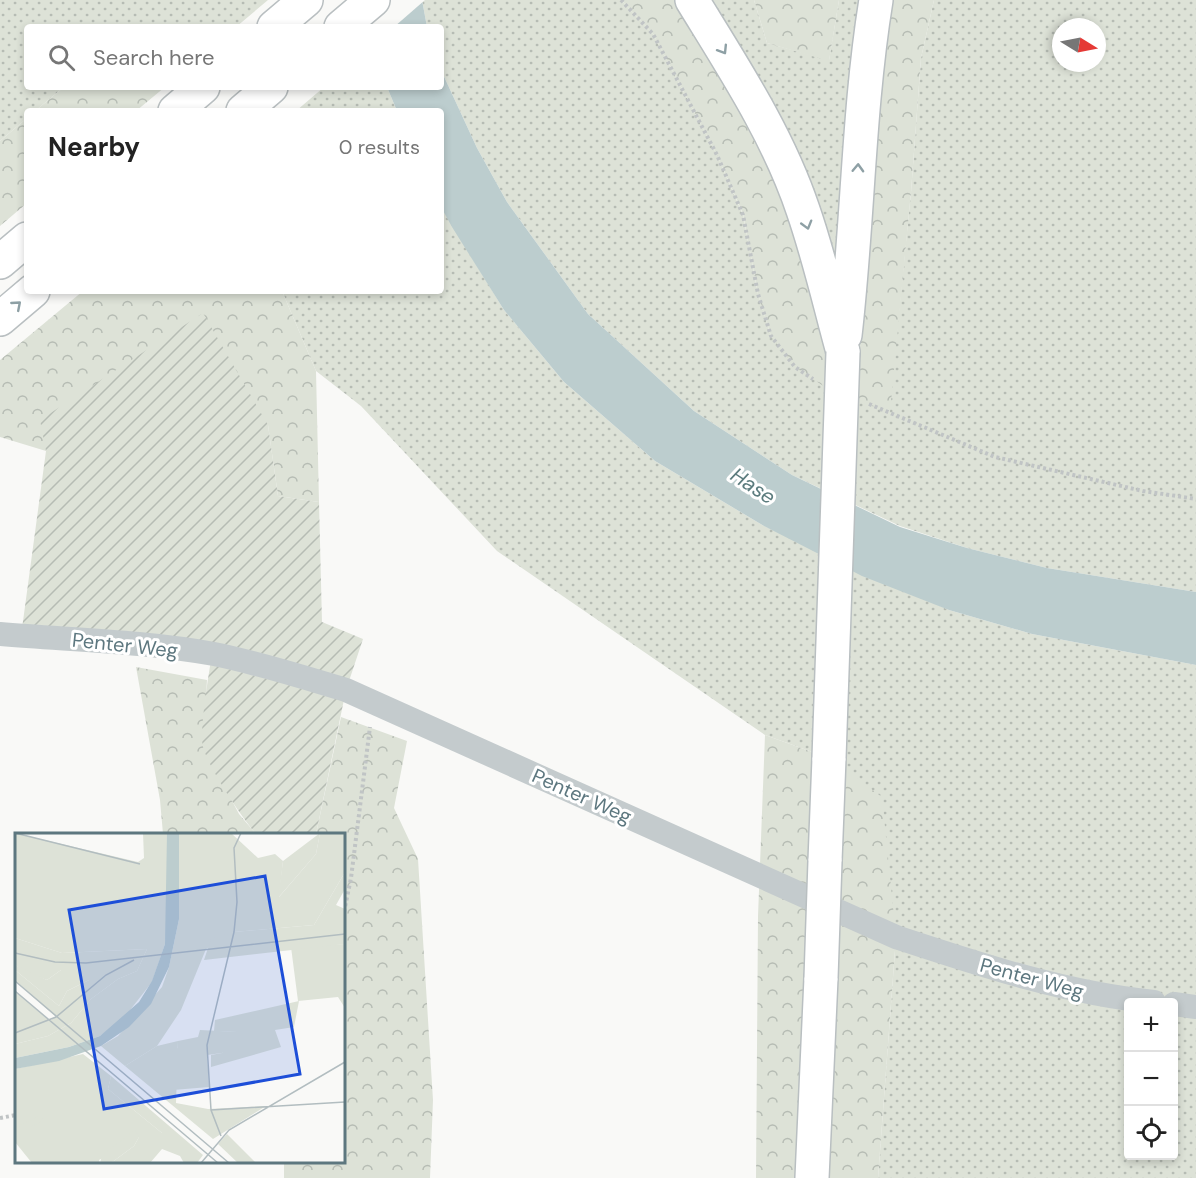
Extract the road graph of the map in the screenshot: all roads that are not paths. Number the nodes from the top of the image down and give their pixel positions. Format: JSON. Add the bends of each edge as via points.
{"nodes":[{"id":1,"x":306,"y":0,"type":"edge"},
{"id":2,"x":373,"y":0,"type":"edge"},
{"id":3,"x":692,"y":0,"type":"edge"},
{"id":4,"x":876,"y":0,"type":"edge"},
{"id":5,"x":278,"y":24,"type":"edge"},
{"id":6,"x":345,"y":24,"type":"edge"},
{"id":7,"x":200,"y":90,"type":"edge"},
{"id":8,"x":268,"y":90,"type":"edge"},
{"id":9,"x":178,"y":108,"type":"edge"},
{"id":10,"x":246,"y":108,"type":"edge"},
{"id":11,"x":24,"y":242,"type":"edge"},
{"id":12,"x":0,"y":262,"type":"edge"},
{"id":13,"x":29,"y":294,"type":"edge"},
{"id":14,"x":0,"y":319,"type":"edge"},
{"id":15,"x":843,"y":351,"type":"junction"},
{"id":16,"x":0,"y":634,"type":"edge"},
{"id":17,"x":1127,"y":998,"type":"edge"},
{"id":18,"x":1178,"y":1004,"type":"edge"},
{"id":19,"x":1196,"y":1006,"type":"edge"},
{"id":20,"x":812,"y":1178,"type":"edge"}],
"edges":[{"from":1,"to":5,"type":"highway"},
{"from":2,"to":6,"type":"highway"},
{"from":3,"to":15,"type":"highway","one_way":true,"via":[[744,84],[786,169],[803,210]]},
{"from":15,"to":4,"type":"highway","one_way":true,"via":[[854,253],[859,134]]},
{"from":7,"to":9,"type":"highway"},
{"from":8,"to":10,"type":"highway"},
{"from":11,"to":12,"type":"highway"},
{"from":14,"to":13,"type":"highway","one_way":true},
{"from":15,"to":20,"type":"highway","bridge":true},
{"from":16,"to":17,"type":"street","name":"Penter Weg","via":[[132,643],[213,654],[346,690],[896,937],[992,969],[1072,990]]},
{"from":18,"to":19,"type":"street"}]}
